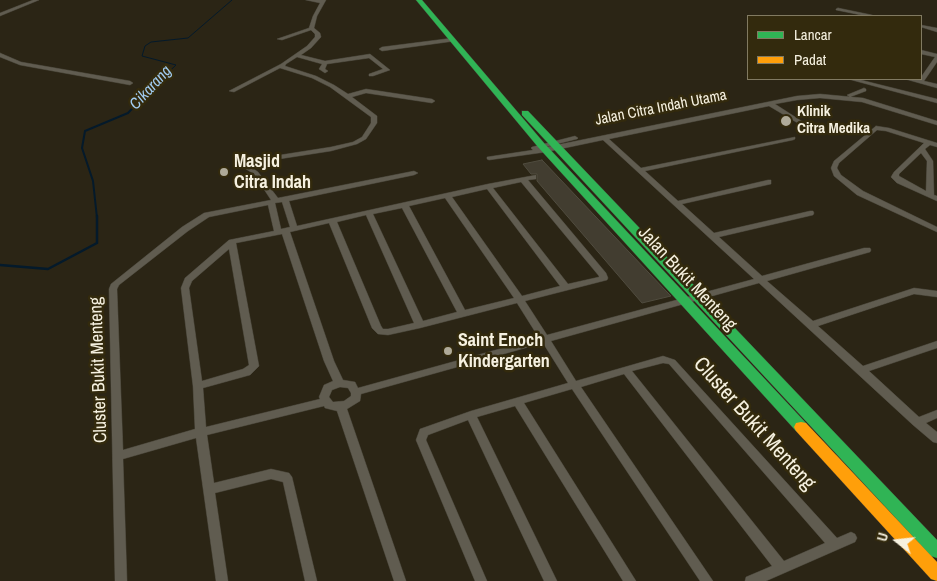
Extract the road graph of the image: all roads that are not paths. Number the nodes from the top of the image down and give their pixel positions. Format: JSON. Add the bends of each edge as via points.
{"nodes":[{"id":1,"x":34,"y":0,"type":"edge"},
{"id":2,"x":308,"y":0,"type":"edge"},
{"id":3,"x":419,"y":0,"type":"edge"},
{"id":4,"x":426,"y":0,"type":"edge"},
{"id":5,"x":323,"y":1,"type":"edge"},
{"id":6,"x":838,"y":9,"type":"dead end"},
{"id":7,"x":850,"y":12,"type":"junction"},
{"id":8,"x":0,"y":15,"type":"edge"},
{"id":9,"x":846,"y":15,"type":"edge"},
{"id":10,"x":866,"y":15,"type":"edge"},
{"id":11,"x":922,"y":28,"type":"edge"},
{"id":12,"x":310,"y":29,"type":"junction"},
{"id":13,"x":937,"y":30,"type":"edge"},
{"id":14,"x":280,"y":39,"type":"dead end"},
{"id":15,"x":453,"y":40,"type":"junction"},
{"id":16,"x":382,"y":49,"type":"dead end"},
{"id":17,"x":922,"y":52,"type":"edge"},
{"id":18,"x":0,"y":55,"type":"edge"},
{"id":19,"x":296,"y":56,"type":"junction"},
{"id":20,"x":937,"y":57,"type":"edge"},
{"id":21,"x":325,"y":63,"type":"junction"},
{"id":22,"x":282,"y":65,"type":"junction"},
{"id":23,"x":325,"y":72,"type":"dead end"},
{"id":24,"x":371,"y":75,"type":"dead end"},
{"id":25,"x":869,"y":80,"type":"edge"},
{"id":26,"x":912,"y":80,"type":"edge"},
{"id":27,"x":921,"y":82,"type":"junction"},
{"id":28,"x":130,"y":83,"type":"dead end"},
{"id":29,"x":937,"y":86,"type":"edge"},
{"id":30,"x":864,"y":90,"type":"junction"},
{"id":31,"x":232,"y":91,"type":"dead end"},
{"id":32,"x":850,"y":94,"type":"junction"},
{"id":33,"x":346,"y":97,"type":"junction"},
{"id":34,"x":795,"y":97,"type":"junction"},
{"id":35,"x":871,"y":99,"type":"junction"},
{"id":36,"x":780,"y":100,"type":"junction"},
{"id":37,"x":432,"y":101,"type":"dead end"},
{"id":38,"x":937,"y":101,"type":"edge"},
{"id":39,"x":770,"y":104,"type":"junction"},
{"id":40,"x":937,"y":119,"type":"edge"},
{"id":41,"x":937,"y":123,"type":"edge"},
{"id":42,"x":801,"y":124,"type":"dead end"},
{"id":43,"x":604,"y":138,"type":"junction"},
{"id":44,"x":792,"y":138,"type":"dead end"},
{"id":45,"x":928,"y":143,"type":"junction"},
{"id":46,"x":937,"y":145,"type":"edge"},
{"id":47,"x":548,"y":147,"type":"junction"},
{"id":48,"x":922,"y":150,"type":"junction"},
{"id":49,"x":489,"y":158,"type":"dead end"},
{"id":50,"x":640,"y":170,"type":"junction"},
{"id":51,"x":414,"y":173,"type":"dead end"},
{"id":52,"x":533,"y":177,"type":"dead end"},
{"id":53,"x":523,"y":179,"type":"junction"},
{"id":54,"x":768,"y":182,"type":"dead end"},
{"id":55,"x":488,"y":186,"type":"junction"},
{"id":56,"x":447,"y":195,"type":"junction"},
{"id":57,"x":934,"y":197,"type":"edge"},
{"id":58,"x":286,"y":198,"type":"junction"},
{"id":59,"x":273,"y":201,"type":"junction"},
{"id":60,"x":676,"y":203,"type":"junction"},
{"id":61,"x":404,"y":204,"type":"junction"},
{"id":62,"x":368,"y":212,"type":"junction"},
{"id":63,"x":810,"y":213,"type":"dead end"},
{"id":64,"x":332,"y":220,"type":"junction"},
{"id":65,"x":286,"y":230,"type":"junction"},
{"id":66,"x":937,"y":230,"type":"edge"},
{"id":67,"x":713,"y":236,"type":"junction"},
{"id":68,"x":232,"y":242,"type":"junction"},
{"id":69,"x":867,"y":250,"type":"dead end"},
{"id":70,"x":760,"y":279,"type":"junction"},
{"id":71,"x":566,"y":288,"type":"junction"},
{"id":72,"x":937,"y":294,"type":"edge"},
{"id":73,"x":697,"y":298,"type":"junction"},
{"id":74,"x":520,"y":300,"type":"junction"},
{"id":75,"x":684,"y":302,"type":"junction"},
{"id":76,"x":463,"y":315,"type":"junction"},
{"id":77,"x":420,"y":325,"type":"junction"},
{"id":78,"x":812,"y":325,"type":"junction"},
{"id":79,"x":546,"y":340,"type":"junction"},
{"id":80,"x":937,"y":344,"type":"edge"},
{"id":81,"x":625,"y":369,"type":"junction"},
{"id":82,"x":862,"y":370,"type":"junction"},
{"id":83,"x":340,"y":383,"type":"junction"},
{"id":84,"x":574,"y":385,"type":"junction"},
{"id":85,"x":198,"y":386,"type":"junction"},
{"id":86,"x":356,"y":392,"type":"junction"},
{"id":87,"x":326,"y":402,"type":"junction"},
{"id":88,"x":518,"y":402,"type":"junction"},
{"id":89,"x":341,"y":407,"type":"junction"},
{"id":90,"x":937,"y":414,"type":"edge"},
{"id":91,"x":471,"y":415,"type":"junction"},
{"id":92,"x":917,"y":422,"type":"junction"},
{"id":93,"x":201,"y":432,"type":"junction"},
{"id":94,"x":937,"y":439,"type":"edge"},
{"id":95,"x":119,"y":456,"type":"junction"},
{"id":96,"x":210,"y":489,"type":"junction"},
{"id":97,"x":851,"y":538,"type":"dead end"},
{"id":98,"x":835,"y":544,"type":"junction"},
{"id":99,"x":937,"y":551,"type":"edge"},
{"id":100,"x":782,"y":568,"type":"junction"},
{"id":101,"x":937,"y":574,"type":"edge"},
{"id":102,"x":121,"y":581,"type":"edge"},
{"id":103,"x":222,"y":581,"type":"edge"},
{"id":104,"x":311,"y":581,"type":"edge"},
{"id":105,"x":400,"y":581,"type":"edge"},
{"id":106,"x":481,"y":581,"type":"edge"},
{"id":107,"x":551,"y":581,"type":"edge"},
{"id":108,"x":630,"y":581,"type":"edge"},
{"id":109,"x":707,"y":581,"type":"edge"},
{"id":110,"x":752,"y":581,"type":"edge"}],
"edges":[{"from":1,"to":8,"type":"street"},
{"from":2,"to":5,"type":"street"},
{"from":3,"to":15,"type":"street","name":"Jalan Bukit Menteng"},
{"from":4,"to":47,"type":"street","name":"Jalan Bukit Menteng"},
{"from":5,"to":12,"type":"street"},
{"from":6,"to":7,"type":"street"},
{"from":7,"to":9,"type":"street"},
{"from":7,"to":10,"type":"street"},
{"from":11,"to":13,"type":"street"},
{"from":12,"to":14,"type":"street"},
{"from":12,"to":19,"type":"street","via":[[319,36]]},
{"from":15,"to":16,"type":"street"},
{"from":15,"to":47,"type":"street","name":"Jalan Bukit Menteng"},
{"from":17,"to":20,"type":"street"},
{"from":18,"to":28,"type":"street","via":[[20,63]]},
{"from":19,"to":21,"type":"street"},
{"from":19,"to":22,"type":"street"},
{"from":20,"to":27,"type":"street"},
{"from":21,"to":23,"type":"street","via":[[322,69]]},
{"from":21,"to":24,"type":"street","via":[[370,56],[387,70]]},
{"from":22,"to":31,"type":"street"},
{"from":22,"to":33,"type":"street","via":[[332,86]]},
{"from":25,"to":30,"type":"street"},
{"from":25,"to":38,"type":"street"},
{"from":26,"to":27,"type":"street"},
{"from":27,"to":29,"type":"street"},
{"from":30,"to":32,"type":"street"},
{"from":30,"to":35,"type":"street"},
{"from":32,"to":34,"type":"street","via":[[822,93]]},
{"from":32,"to":35,"type":"street"},
{"from":33,"to":37,"type":"street","via":[[366,91]]},
{"from":33,"to":59,"type":"street","via":[[374,116],[374,123],[364,138],[331,149],[243,164],[256,173]]},
{"from":34,"to":36,"type":"street"},
{"from":34,"to":41,"type":"street","via":[[856,99]]},
{"from":35,"to":40,"type":"street"},
{"from":36,"to":39,"type":"street"},
{"from":36,"to":47,"type":"street","name":"Jalan Citra Indah Utama"},
{"from":39,"to":42,"type":"street"},
{"from":39,"to":43,"type":"street"},
{"from":43,"to":47,"type":"street"},
{"from":43,"to":50,"type":"street"},
{"from":44,"to":50,"type":"street"},
{"from":45,"to":46,"type":"street"},
{"from":45,"to":48,"type":"street"},
{"from":45,"to":66,"type":"street","via":[[876,128],[836,162],[834,168],[838,176],[860,192]]},
{"from":47,"to":49,"type":"street","name":"Jalan Citra Indah Utama"},
{"from":47,"to":73,"type":"street","name":"Jalan Bukit Menteng"},
{"from":47,"to":75,"type":"street","name":"Jalan Bukit Menteng"},
{"from":48,"to":57,"type":"street","via":[[930,161]]},
{"from":48,"to":57,"type":"street","via":[[895,177]]},
{"from":50,"to":60,"type":"street"},
{"from":51,"to":58,"type":"street"},
{"from":52,"to":53,"type":"street"},
{"from":53,"to":55,"type":"street"},
{"from":53,"to":71,"type":"street","via":[[604,275],[601,279]]},
{"from":54,"to":60,"type":"street"},
{"from":55,"to":56,"type":"street"},
{"from":55,"to":71,"type":"street"},
{"from":56,"to":61,"type":"street"},
{"from":56,"to":74,"type":"street"},
{"from":58,"to":59,"type":"street"},
{"from":58,"to":65,"type":"street"},
{"from":59,"to":65,"type":"street"},
{"from":59,"to":95,"type":"street","name":"Cluster Bukit Menteng","via":[[207,215],[114,286]]},
{"from":60,"to":67,"type":"street"},
{"from":61,"to":62,"type":"street"},
{"from":61,"to":76,"type":"street"},
{"from":62,"to":64,"type":"street"},
{"from":62,"to":77,"type":"street"},
{"from":63,"to":67,"type":"street"},
{"from":64,"to":65,"type":"street"},
{"from":64,"to":77,"type":"street","via":[[377,328],[388,332]]},
{"from":65,"to":68,"type":"street"},
{"from":65,"to":83,"type":"street","via":[[329,361]]},
{"from":67,"to":70,"type":"street"},
{"from":68,"to":85,"type":"street","via":[[186,284]]},
{"from":68,"to":85,"type":"street","via":[[254,366],[246,372]]},
{"from":69,"to":70,"type":"street"},
{"from":70,"to":73,"type":"street"},
{"from":70,"to":78,"type":"street"},
{"from":71,"to":74,"type":"street"},
{"from":72,"to":78,"type":"street","via":[[914,291]]},
{"from":73,"to":75,"type":"street"},
{"from":73,"to":99,"type":"street","name":"Jalan Bukit Menteng"},
{"from":74,"to":76,"type":"street"},
{"from":74,"to":79,"type":"street"},
{"from":75,"to":79,"type":"street"},
{"from":75,"to":101,"type":"street","name":"Jalan Bukit Menteng"},
{"from":76,"to":77,"type":"street"},
{"from":78,"to":82,"type":"street"},
{"from":79,"to":84,"type":"street"},
{"from":79,"to":86,"type":"street"},
{"from":80,"to":82,"type":"street"},
{"from":81,"to":84,"type":"street","name":"Cluster Bukit Menteng"},
{"from":81,"to":98,"type":"street","name":"Cluster Bukit Menteng","via":[[663,359],[672,362]]},
{"from":81,"to":100,"type":"street"},
{"from":82,"to":92,"type":"street"},
{"from":83,"to":86,"type":"street","via":[[351,385]]},
{"from":83,"to":87,"type":"street","via":[[328,388],[324,397]]},
{"from":84,"to":88,"type":"street","name":"Cluster Bukit Menteng"},
{"from":84,"to":109,"type":"street"},
{"from":85,"to":93,"type":"street"},
{"from":86,"to":89,"type":"street","via":[[352,402]]},
{"from":87,"to":89,"type":"street"},
{"from":87,"to":93,"type":"street","name":"Cluster Bukit Menteng"},
{"from":88,"to":91,"type":"street","name":"Cluster Bukit Menteng"},
{"from":88,"to":108,"type":"street"},
{"from":89,"to":105,"type":"street"},
{"from":90,"to":92,"type":"street"},
{"from":91,"to":106,"type":"street","name":"Cluster Bukit Menteng","via":[[424,432],[421,440]]},
{"from":91,"to":107,"type":"street"},
{"from":92,"to":94,"type":"street"},
{"from":93,"to":95,"type":"street","name":"Cluster Bukit Menteng"},
{"from":93,"to":96,"type":"street"},
{"from":95,"to":102,"type":"street","name":"Cluster Bukit Menteng"},
{"from":96,"to":103,"type":"street"},
{"from":96,"to":104,"type":"street","via":[[271,474],[285,476]]},
{"from":97,"to":98,"type":"street"},
{"from":98,"to":100,"type":"street"},
{"from":100,"to":110,"type":"street"}]}
